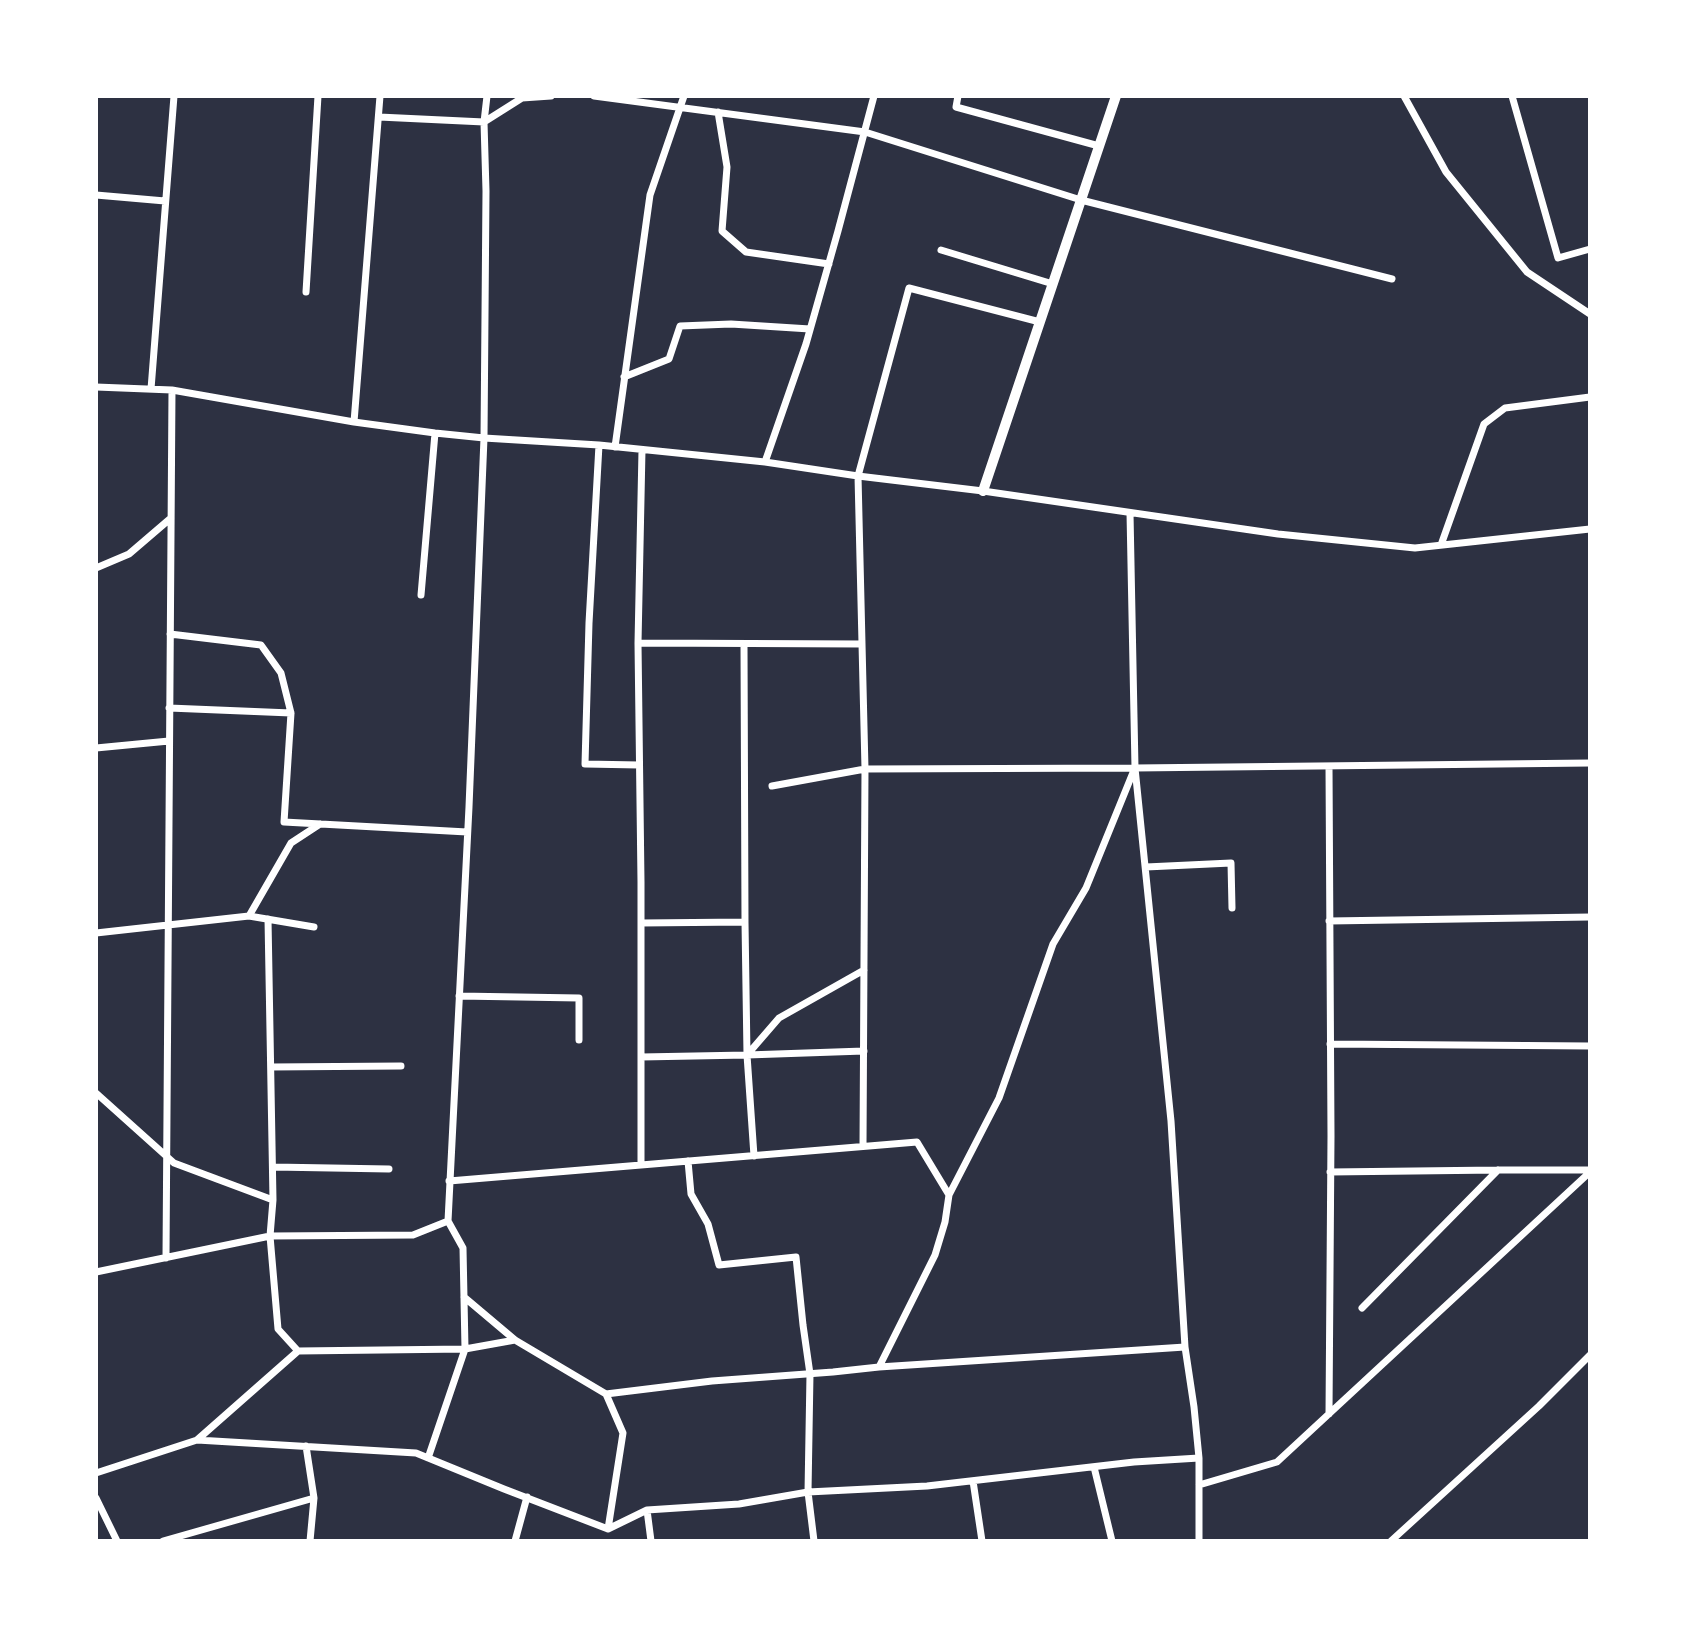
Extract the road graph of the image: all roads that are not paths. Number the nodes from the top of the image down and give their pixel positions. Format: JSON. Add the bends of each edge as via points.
{"nodes":[{"id":1,"x":174,"y":96,"type":"edge"},
{"id":2,"x":318,"y":96,"type":"edge"},
{"id":3,"x":380,"y":96,"type":"edge"},
{"id":4,"x":487,"y":96,"type":"edge"},
{"id":5,"x":551,"y":96,"type":"edge"},
{"id":6,"x":594,"y":96,"type":"edge"},
{"id":7,"x":684,"y":96,"type":"edge"},
{"id":8,"x":874,"y":96,"type":"edge"},
{"id":9,"x":958,"y":96,"type":"edge"},
{"id":10,"x":1116,"y":96,"type":"edge"},
{"id":11,"x":1404,"y":96,"type":"edge"},
{"id":12,"x":1512,"y":96,"type":"edge"},
{"id":13,"x":681,"y":107,"type":"junction"},
{"id":14,"x":718,"y":112,"type":"junction"},
{"id":15,"x":379,"y":117,"type":"junction"},
{"id":16,"x":484,"y":122,"type":"junction"},
{"id":17,"x":865,"y":132,"type":"junction"},
{"id":18,"x":1099,"y":146,"type":"junction"},
{"id":19,"x":96,"y":195,"type":"edge"},
{"id":20,"x":1081,"y":200,"type":"junction"},
{"id":21,"x":165,"y":201,"type":"junction"},
{"id":22,"x":1590,"y":249,"type":"edge"},
{"id":23,"x":941,"y":250,"type":"dead end"},
{"id":24,"x":829,"y":264,"type":"junction"},
{"id":25,"x":1392,"y":279,"type":"dead end"},
{"id":26,"x":1053,"y":284,"type":"junction"},
{"id":27,"x":306,"y":292,"type":"dead end"},
{"id":28,"x":1590,"y":314,"type":"edge"},
{"id":29,"x":1040,"y":322,"type":"junction"},
{"id":30,"x":810,"y":329,"type":"junction"},
{"id":31,"x":624,"y":377,"type":"junction"},
{"id":32,"x":96,"y":387,"type":"edge"},
{"id":33,"x":151,"y":389,"type":"junction"},
{"id":34,"x":172,"y":390,"type":"junction"},
{"id":35,"x":1590,"y":397,"type":"edge"},
{"id":36,"x":354,"y":422,"type":"junction"},
{"id":37,"x":435,"y":433,"type":"junction"},
{"id":38,"x":484,"y":438,"type":"junction"},
{"id":39,"x":599,"y":445,"type":"junction"},
{"id":40,"x":615,"y":447,"type":"junction"},
{"id":41,"x":642,"y":450,"type":"junction"},
{"id":42,"x":765,"y":462,"type":"junction"},
{"id":43,"x":858,"y":476,"type":"junction"},
{"id":44,"x":983,"y":492,"type":"junction"},
{"id":45,"x":1130,"y":513,"type":"junction"},
{"id":46,"x":171,"y":518,"type":"junction"},
{"id":47,"x":1590,"y":529,"type":"edge"},
{"id":48,"x":1441,"y":545,"type":"junction"},
{"id":49,"x":96,"y":568,"type":"edge"},
{"id":50,"x":421,"y":595,"type":"dead end"},
{"id":51,"x":170,"y":634,"type":"junction"},
{"id":52,"x":638,"y":643,"type":"junction"},
{"id":53,"x":744,"y":644,"type":"junction"},
{"id":54,"x":862,"y":644,"type":"junction"},
{"id":55,"x":169,"y":708,"type":"junction"},
{"id":56,"x":291,"y":713,"type":"junction"},
{"id":57,"x":169,"y":741,"type":"junction"},
{"id":58,"x":96,"y":748,"type":"edge"},
{"id":59,"x":1590,"y":763,"type":"edge"},
{"id":60,"x":639,"y":765,"type":"junction"},
{"id":61,"x":1329,"y":766,"type":"junction"},
{"id":62,"x":1135,"y":768,"type":"junction"},
{"id":63,"x":865,"y":769,"type":"junction"},
{"id":64,"x":772,"y":786,"type":"dead end"},
{"id":65,"x":321,"y":824,"type":"junction"},
{"id":66,"x":467,"y":832,"type":"junction"},
{"id":67,"x":1146,"y":867,"type":"junction"},
{"id":68,"x":1232,"y":908,"type":"dead end"},
{"id":69,"x":249,"y":916,"type":"junction"},
{"id":70,"x":1590,"y":917,"type":"edge"},
{"id":71,"x":268,"y":919,"type":"junction"},
{"id":72,"x":1329,"y":921,"type":"junction"},
{"id":73,"x":746,"y":922,"type":"junction"},
{"id":74,"x":641,"y":923,"type":"junction"},
{"id":75,"x":168,"y":924,"type":"junction"},
{"id":76,"x":314,"y":927,"type":"dead end"},
{"id":77,"x":96,"y":933,"type":"edge"},
{"id":78,"x":864,"y":970,"type":"junction"},
{"id":79,"x":459,"y":996,"type":"junction"},
{"id":80,"x":579,"y":1040,"type":"dead end"},
{"id":81,"x":1330,"y":1044,"type":"junction"},
{"id":82,"x":1590,"y":1046,"type":"edge"},
{"id":83,"x":864,"y":1051,"type":"junction"},
{"id":84,"x":747,"y":1055,"type":"junction"},
{"id":85,"x":641,"y":1057,"type":"junction"},
{"id":86,"x":401,"y":1066,"type":"dead end"},
{"id":87,"x":271,"y":1067,"type":"junction"},
{"id":88,"x":96,"y":1093,"type":"edge"},
{"id":89,"x":863,"y":1146,"type":"junction"},
{"id":90,"x":166,"y":1155,"type":"junction"},
{"id":91,"x":754,"y":1156,"type":"junction"},
{"id":92,"x":688,"y":1161,"type":"junction"},
{"id":93,"x":641,"y":1165,"type":"junction"},
{"id":94,"x":273,"y":1167,"type":"junction"},
{"id":95,"x":389,"y":1169,"type":"dead end"},
{"id":96,"x":1498,"y":1170,"type":"junction"},
{"id":97,"x":1590,"y":1171,"type":"edge"},
{"id":98,"x":1331,"y":1172,"type":"junction"},
{"id":99,"x":449,"y":1181,"type":"junction"},
{"id":100,"x":948,"y":1195,"type":"junction"},
{"id":101,"x":273,"y":1200,"type":"junction"},
{"id":102,"x":448,"y":1221,"type":"junction"},
{"id":103,"x":270,"y":1236,"type":"junction"},
{"id":104,"x":166,"y":1258,"type":"junction"},
{"id":105,"x":96,"y":1272,"type":"edge"},
{"id":106,"x":464,"y":1297,"type":"junction"},
{"id":107,"x":1362,"y":1308,"type":"dead end"},
{"id":108,"x":515,"y":1340,"type":"junction"},
{"id":109,"x":1185,"y":1347,"type":"junction"},
{"id":110,"x":465,"y":1349,"type":"junction"},
{"id":111,"x":298,"y":1351,"type":"junction"},
{"id":112,"x":1590,"y":1355,"type":"edge"},
{"id":113,"x":879,"y":1367,"type":"junction"},
{"id":114,"x":810,"y":1374,"type":"junction"},
{"id":115,"x":606,"y":1394,"type":"junction"},
{"id":116,"x":1329,"y":1414,"type":"junction"},
{"id":117,"x":197,"y":1440,"type":"junction"},
{"id":118,"x":306,"y":1446,"type":"junction"},
{"id":119,"x":428,"y":1458,"type":"junction"},
{"id":120,"x":1199,"y":1458,"type":"junction"},
{"id":121,"x":1094,"y":1467,"type":"junction"},
{"id":122,"x":96,"y":1473,"type":"edge"},
{"id":123,"x":973,"y":1481,"type":"junction"},
{"id":124,"x":1199,"y":1485,"type":"junction"},
{"id":125,"x":808,"y":1492,"type":"junction"},
{"id":126,"x":527,"y":1497,"type":"junction"},
{"id":127,"x":96,"y":1498,"type":"edge"},
{"id":128,"x":314,"y":1498,"type":"junction"},
{"id":129,"x":647,"y":1510,"type":"junction"},
{"id":130,"x":608,"y":1529,"type":"junction"},
{"id":131,"x":117,"y":1541,"type":"edge"},
{"id":132,"x":163,"y":1541,"type":"edge"},
{"id":133,"x":310,"y":1541,"type":"edge"},
{"id":134,"x":515,"y":1541,"type":"edge"},
{"id":135,"x":651,"y":1541,"type":"edge"},
{"id":136,"x":814,"y":1541,"type":"edge"},
{"id":137,"x":982,"y":1541,"type":"edge"},
{"id":138,"x":1112,"y":1541,"type":"edge"},
{"id":139,"x":1199,"y":1541,"type":"edge"},
{"id":140,"x":1391,"y":1541,"type":"edge"}],
"edges":[{"from":1,"to":21,"type":"street"},
{"from":2,"to":27,"type":"street"},
{"from":3,"to":15,"type":"street"},
{"from":4,"to":16,"type":"street"},
{"from":5,"to":16,"type":"street","via":[[522,98]]},
{"from":6,"to":13,"type":"street"},
{"from":7,"to":13,"type":"street"},
{"from":8,"to":17,"type":"street"},
{"from":9,"to":18,"type":"street","via":[[956,107]]},
{"from":10,"to":18,"type":"street"},
{"from":11,"to":28,"type":"street","via":[[1446,172],[1527,272]]},
{"from":12,"to":22,"type":"street","via":[[1558,258]]},
{"from":13,"to":14,"type":"street"},
{"from":13,"to":31,"type":"street","via":[[650,195]]},
{"from":14,"to":17,"type":"street"},
{"from":14,"to":24,"type":"street","via":[[727,167],[722,231],[746,252]]},
{"from":15,"to":16,"type":"street"},
{"from":15,"to":36,"type":"street"},
{"from":16,"to":38,"type":"street"},
{"from":17,"to":20,"type":"street"},
{"from":17,"to":24,"type":"street"},
{"from":18,"to":20,"type":"street"},
{"from":19,"to":21,"type":"street"},
{"from":20,"to":25,"type":"street"},
{"from":20,"to":26,"type":"street"},
{"from":21,"to":33,"type":"street"},
{"from":23,"to":26,"type":"street"},
{"from":24,"to":30,"type":"street"},
{"from":26,"to":29,"type":"street"},
{"from":29,"to":43,"type":"street","via":[[909,288]]},
{"from":29,"to":44,"type":"street"},
{"from":30,"to":31,"type":"street","via":[[680,326],[669,359]]},
{"from":30,"to":42,"type":"street"},
{"from":31,"to":40,"type":"street"},
{"from":32,"to":33,"type":"street"},
{"from":33,"to":34,"type":"street"},
{"from":34,"to":36,"type":"street"},
{"from":34,"to":46,"type":"street"},
{"from":35,"to":48,"type":"street","via":[[1505,408],[1484,424]]},
{"from":36,"to":37,"type":"street"},
{"from":37,"to":38,"type":"street"},
{"from":37,"to":50,"type":"street"},
{"from":38,"to":39,"type":"street"},
{"from":38,"to":66,"type":"street"},
{"from":39,"to":40,"type":"street"},
{"from":39,"to":60,"type":"street","via":[[586,765]]},
{"from":40,"to":41,"type":"street"},
{"from":41,"to":42,"type":"street"},
{"from":41,"to":52,"type":"street"},
{"from":42,"to":43,"type":"street"},
{"from":43,"to":44,"type":"street"},
{"from":43,"to":54,"type":"street"},
{"from":44,"to":45,"type":"street"},
{"from":45,"to":48,"type":"street","via":[[1278,534],[1415,548]]},
{"from":45,"to":62,"type":"street"},
{"from":46,"to":49,"type":"street","via":[[129,554]]},
{"from":46,"to":51,"type":"street"},
{"from":47,"to":48,"type":"street"},
{"from":51,"to":55,"type":"street"},
{"from":51,"to":56,"type":"street","via":[[261,645],[281,673]]},
{"from":52,"to":53,"type":"street"},
{"from":52,"to":60,"type":"street"},
{"from":53,"to":54,"type":"street"},
{"from":53,"to":73,"type":"street"},
{"from":54,"to":63,"type":"street"},
{"from":55,"to":56,"type":"street"},
{"from":55,"to":57,"type":"street"},
{"from":56,"to":65,"type":"street","via":[[284,822]]},
{"from":57,"to":58,"type":"street"},
{"from":57,"to":75,"type":"street"},
{"from":59,"to":61,"type":"street"},
{"from":60,"to":74,"type":"street"},
{"from":61,"to":62,"type":"street"},
{"from":61,"to":72,"type":"street"},
{"from":62,"to":63,"type":"street"},
{"from":62,"to":67,"type":"street"},
{"from":62,"to":100,"type":"street","via":[[1086,888],[1053,944],[999,1098]]},
{"from":63,"to":64,"type":"street"},
{"from":63,"to":78,"type":"street"},
{"from":65,"to":66,"type":"street"},
{"from":65,"to":69,"type":"street","via":[[291,843]]},
{"from":66,"to":79,"type":"street"},
{"from":67,"to":68,"type":"street","via":[[1231,863]]},
{"from":67,"to":109,"type":"street","via":[[1171,1121]]},
{"from":69,"to":71,"type":"street"},
{"from":69,"to":75,"type":"street"},
{"from":70,"to":72,"type":"street"},
{"from":71,"to":76,"type":"street"},
{"from":71,"to":87,"type":"street"},
{"from":72,"to":81,"type":"street"},
{"from":73,"to":74,"type":"street"},
{"from":73,"to":84,"type":"street"},
{"from":74,"to":85,"type":"street"},
{"from":75,"to":77,"type":"street"},
{"from":75,"to":90,"type":"street"},
{"from":78,"to":83,"type":"street"},
{"from":78,"to":84,"type":"street","via":[[779,1018]]},
{"from":79,"to":80,"type":"street","via":[[579,998]]},
{"from":79,"to":99,"type":"street"},
{"from":81,"to":82,"type":"street"},
{"from":81,"to":98,"type":"street"},
{"from":83,"to":84,"type":"street"},
{"from":83,"to":89,"type":"street"},
{"from":84,"to":85,"type":"street"},
{"from":84,"to":91,"type":"street"},
{"from":85,"to":93,"type":"street"},
{"from":86,"to":87,"type":"street"},
{"from":87,"to":94,"type":"street"},
{"from":88,"to":90,"type":"street"},
{"from":89,"to":91,"type":"street"},
{"from":89,"to":100,"type":"street","via":[[917,1142]]},
{"from":90,"to":101,"type":"street","via":[[174,1163]]},
{"from":90,"to":104,"type":"street"},
{"from":91,"to":92,"type":"street"},
{"from":92,"to":93,"type":"street"},
{"from":92,"to":114,"type":"street","via":[[691,1194],[708,1224],[719,1265],[796,1257]]},
{"from":93,"to":99,"type":"street"},
{"from":94,"to":95,"type":"street"},
{"from":94,"to":101,"type":"street"},
{"from":96,"to":97,"type":"street"},
{"from":96,"to":98,"type":"street"},
{"from":96,"to":107,"type":"street"},
{"from":97,"to":116,"type":"street"},
{"from":98,"to":116,"type":"street"},
{"from":99,"to":102,"type":"street"},
{"from":100,"to":113,"type":"street","via":[[935,1255]]},
{"from":101,"to":103,"type":"street"},
{"from":102,"to":103,"type":"street","via":[[412,1235]]},
{"from":102,"to":106,"type":"street","via":[[463,1248]]},
{"from":103,"to":104,"type":"street"},
{"from":103,"to":111,"type":"street","via":[[278,1329]]},
{"from":104,"to":105,"type":"street"},
{"from":106,"to":108,"type":"street"},
{"from":106,"to":110,"type":"street"},
{"from":108,"to":110,"type":"street"},
{"from":108,"to":115,"type":"street"},
{"from":109,"to":113,"type":"street"},
{"from":109,"to":120,"type":"street"},
{"from":110,"to":111,"type":"street"},
{"from":110,"to":119,"type":"street"},
{"from":111,"to":117,"type":"street"},
{"from":112,"to":140,"type":"street"},
{"from":113,"to":114,"type":"street"},
{"from":114,"to":115,"type":"street"},
{"from":114,"to":125,"type":"street"},
{"from":115,"to":130,"type":"street","via":[[623,1433]]},
{"from":116,"to":124,"type":"street","via":[[1277,1462]]},
{"from":117,"to":118,"type":"street"},
{"from":117,"to":122,"type":"street"},
{"from":118,"to":119,"type":"street","via":[[416,1453]]},
{"from":118,"to":128,"type":"street"},
{"from":119,"to":126,"type":"street"},
{"from":120,"to":121,"type":"street"},
{"from":120,"to":124,"type":"street"},
{"from":121,"to":123,"type":"street"},
{"from":121,"to":138,"type":"street"},
{"from":123,"to":125,"type":"street"},
{"from":123,"to":137,"type":"street"},
{"from":124,"to":139,"type":"street"},
{"from":125,"to":129,"type":"street","via":[[739,1504]]},
{"from":125,"to":136,"type":"street"},
{"from":126,"to":130,"type":"street"},
{"from":126,"to":134,"type":"street"},
{"from":127,"to":131,"type":"street"},
{"from":128,"to":132,"type":"street"},
{"from":128,"to":133,"type":"street"},
{"from":129,"to":130,"type":"street"},
{"from":129,"to":135,"type":"street"}]}
